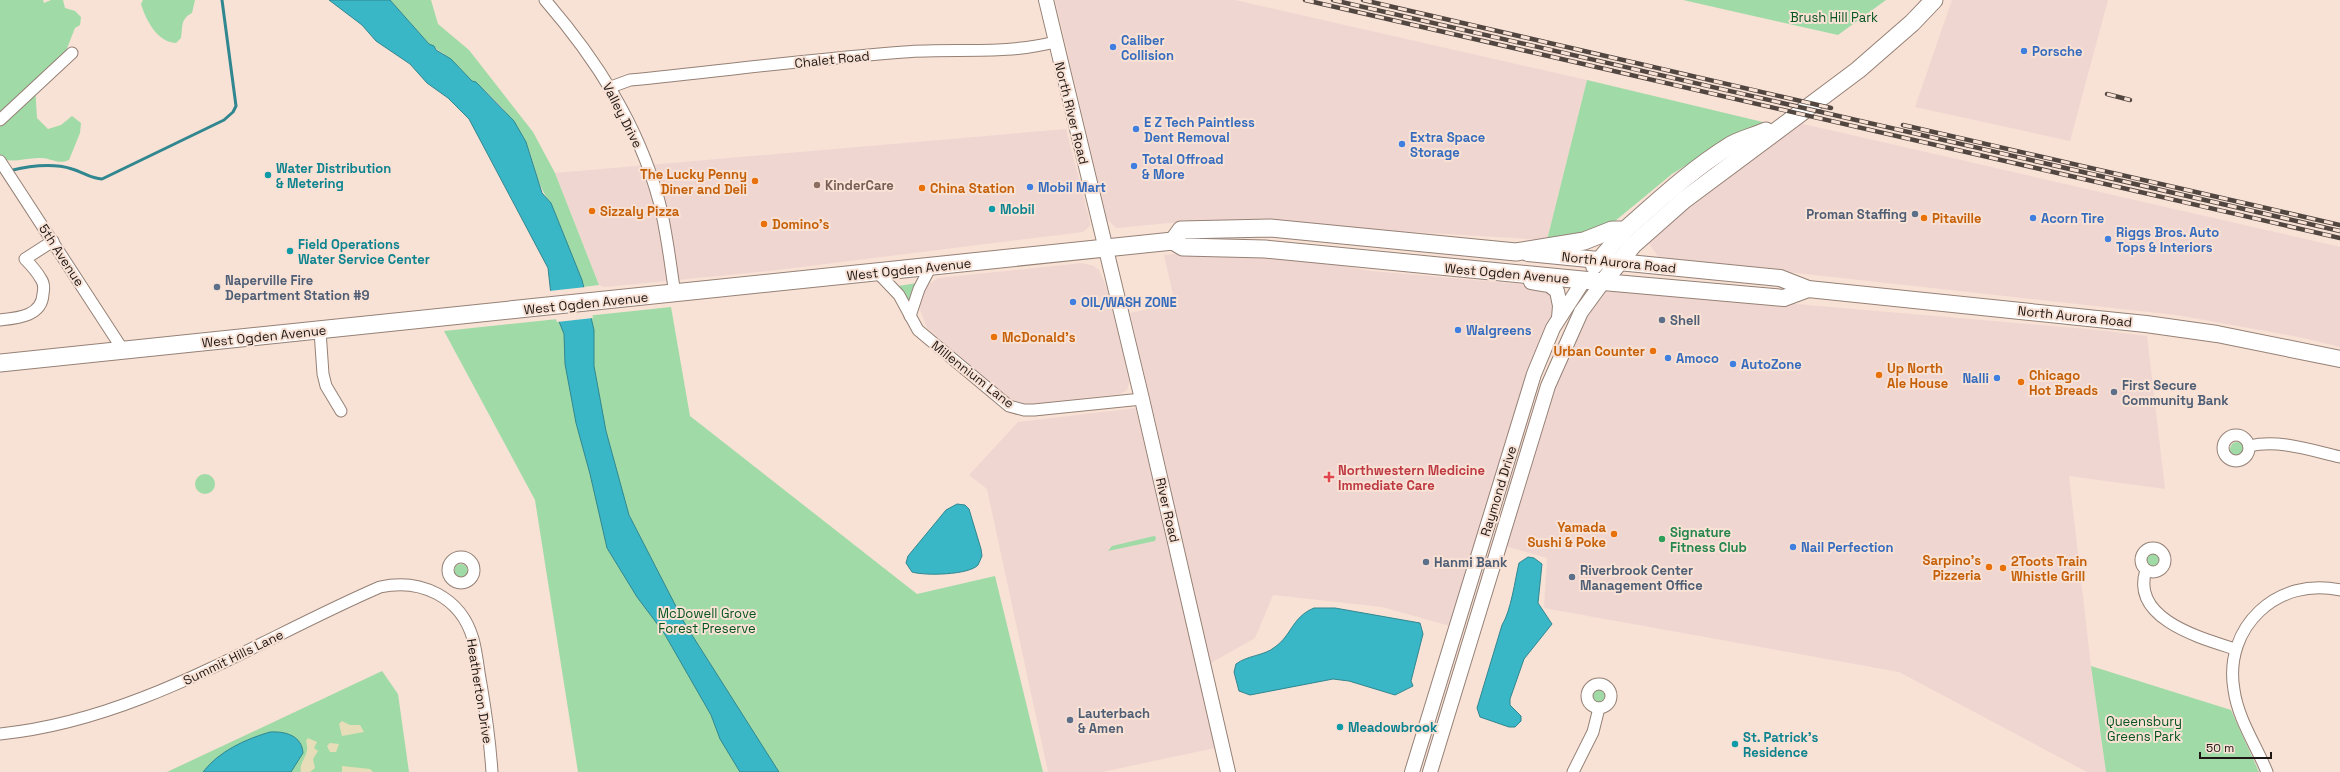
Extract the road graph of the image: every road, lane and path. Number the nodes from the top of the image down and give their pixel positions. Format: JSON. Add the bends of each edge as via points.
{"nodes":[{"id":1,"x":544,"y":0,"type":"edge"},
{"id":2,"x":1046,"y":0,"type":"edge"},
{"id":3,"x":1934,"y":0,"type":"edge"},
{"id":4,"x":1055,"y":42,"type":"junction"},
{"id":5,"x":72,"y":53,"type":"dead end"},
{"id":6,"x":611,"y":88,"type":"junction"},
{"id":7,"x":0,"y":120,"type":"edge"},
{"id":8,"x":1784,"y":124,"type":"junction"},
{"id":9,"x":0,"y":161,"type":"edge"},
{"id":10,"x":1625,"y":230,"type":"junction"},
{"id":11,"x":53,"y":241,"type":"junction"},
{"id":12,"x":1173,"y":241,"type":"junction"},
{"id":13,"x":1105,"y":248,"type":"junction"},
{"id":14,"x":1516,"y":252,"type":"junction"},
{"id":15,"x":1598,"y":261,"type":"junction"},
{"id":16,"x":1619,"y":262,"type":"junction"},
{"id":17,"x":931,"y":266,"type":"junction"},
{"id":18,"x":1505,"y":272,"type":"junction"},
{"id":19,"x":878,"y":273,"type":"junction"},
{"id":20,"x":1584,"y":280,"type":"junction"},
{"id":21,"x":1603,"y":282,"type":"junction"},
{"id":22,"x":1808,"y":289,"type":"junction"},
{"id":23,"x":675,"y":294,"type":"junction"},
{"id":24,"x":910,"y":316,"type":"junction"},
{"id":25,"x":1559,"y":319,"type":"junction"},
{"id":26,"x":0,"y":320,"type":"edge"},
{"id":27,"x":320,"y":331,"type":"junction"},
{"id":28,"x":123,"y":350,"type":"junction"},
{"id":29,"x":2340,"y":359,"type":"edge"},
{"id":30,"x":0,"y":363,"type":"edge"},
{"id":31,"x":1142,"y":400,"type":"junction"},
{"id":32,"x":340,"y":411,"type":"dead end"},
{"id":33,"x":2248,"y":446,"type":"dead end"},
{"id":34,"x":2340,"y":457,"type":"edge"},
{"id":35,"x":2146,"y":570,"type":"dead end"},
{"id":36,"x":454,"y":581,"type":"dead end"},
{"id":37,"x":2340,"y":590,"type":"edge"},
{"id":38,"x":443,"y":596,"type":"junction"},
{"id":39,"x":2234,"y":648,"type":"junction"},
{"id":40,"x":1599,"y":708,"type":"dead end"},
{"id":41,"x":0,"y":734,"type":"edge"},
{"id":42,"x":492,"y":772,"type":"edge"},
{"id":43,"x":1228,"y":772,"type":"edge"},
{"id":44,"x":1412,"y":772,"type":"edge"},
{"id":45,"x":1430,"y":772,"type":"edge"},
{"id":46,"x":1572,"y":772,"type":"edge"},
{"id":47,"x":2267,"y":772,"type":"edge"}],
"edges":[{"from":1,"to":6,"type":"street","name":"Valley Drive","via":[[576,37]]},
{"from":2,"to":4,"type":"street","name":"North River Road"},
{"from":3,"to":8,"type":"main road","via":[[1858,70]]},
{"from":4,"to":6,"type":"street","name":"Chalet Road","via":[[1001,51],[911,51],[630,80]]},
{"from":4,"to":13,"type":"street","name":"North River Road"},
{"from":5,"to":7,"type":"street"},
{"from":6,"to":23,"type":"street","name":"Valley Drive","via":[[630,124],[651,174],[666,231]]},
{"from":8,"to":10,"type":"main road","via":[[1732,145],[1672,188]]},
{"from":8,"to":16,"type":"main road","via":[[1684,200]]},
{"from":9,"to":11,"type":"street","name":"5th Avenue"},
{"from":10,"to":14,"type":"main road","name":"West Ogden Avenue","via":[[1612,230],[1584,241]]},
{"from":10,"to":15,"type":"main road","name":"Raymond Drive"},
{"from":11,"to":26,"type":"street","via":[[26,259],[42,280],[44,288],[41,304],[25,316]]},
{"from":11,"to":28,"type":"street","name":"5th Avenue"},
{"from":12,"to":13,"type":"main road","name":"West Ogden Avenue"},
{"from":12,"to":14,"type":"main road","name":"North Aurora Road","via":[[1181,230],[1242,227]]},
{"from":12,"to":18,"type":"main road","name":"West Ogden Avenue","via":[[1183,247],[1265,249]]},
{"from":13,"to":17,"type":"main road","name":"West Ogden Avenue"},
{"from":13,"to":31,"type":"street","name":"River Road"},
{"from":14,"to":15,"type":"main road","name":"North Aurora Road"},
{"from":15,"to":16,"type":"main road","name":"North Aurora Road"},
{"from":15,"to":20,"type":"main road","name":"Raymond Drive"},
{"from":16,"to":21,"type":"main road"},
{"from":16,"to":22,"type":"main road","name":"North Aurora Road","via":[[1780,278]]},
{"from":17,"to":19,"type":"main road","name":"West Ogden Avenue"},
{"from":17,"to":24,"type":"street","via":[[919,289]]},
{"from":18,"to":20,"type":"main road","name":"West Ogden Avenue"},
{"from":18,"to":25,"type":"street","via":[[1519,280],[1549,285],[1557,290]]},
{"from":19,"to":23,"type":"main road","name":"West Ogden Avenue"},
{"from":19,"to":24,"type":"street","name":"Millennium Lane","via":[[899,295]]},
{"from":20,"to":21,"type":"main road","name":"West Ogden Avenue"},
{"from":20,"to":25,"type":"street","name":"Raymond Drive"},
{"from":21,"to":22,"type":"main road","name":"North Aurora Road","via":[[1784,298]]},
{"from":21,"to":45,"type":"street","name":"Raymond Drive","via":[[1581,312],[1548,386]]},
{"from":22,"to":29,"type":"main road","name":"North Aurora Road","via":[[2146,324],[2217,334]]},
{"from":23,"to":27,"type":"main road","name":"West Ogden Avenue"},
{"from":24,"to":31,"type":"street","name":"Millennium Lane","via":[[918,330],[1016,409],[1034,410]]},
{"from":25,"to":44,"type":"street","name":"Raymond Drive","via":[[1528,391]]},
{"from":27,"to":28,"type":"main road","name":"West Ogden Avenue"},
{"from":27,"to":32,"type":"street","via":[[326,386]]},
{"from":28,"to":30,"type":"main road","name":"West Ogden Avenue"},
{"from":31,"to":43,"type":"street","name":"River Road"},
{"from":33,"to":34,"type":"street","via":[[2282,444]]},
{"from":35,"to":39,"type":"street","via":[[2144,583],[2149,602],[2169,623],[2191,634]]},
{"from":36,"to":38,"type":"street"},
{"from":37,"to":39,"type":"street","via":[[2311,588],[2280,597],[2256,615]]},
{"from":38,"to":41,"type":"street","name":"Summit Hills Lane","via":[[418,586],[399,584],[380,587],[149,696],[62,724]]},
{"from":38,"to":42,"type":"street","name":"Heatherton Drive","via":[[457,608],[467,622],[473,639],[488,728]]},
{"from":39,"to":47,"type":"street","via":[[2232,677],[2238,707]]},
{"from":40,"to":46,"type":"street","via":[[1593,732]]}]}
